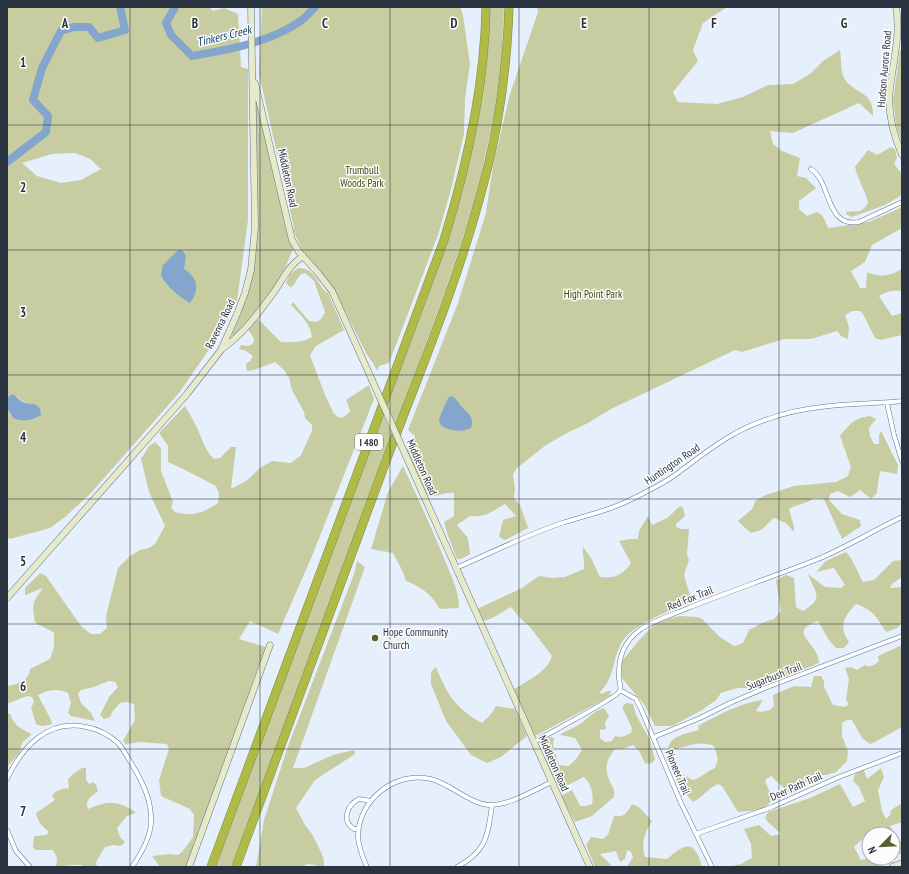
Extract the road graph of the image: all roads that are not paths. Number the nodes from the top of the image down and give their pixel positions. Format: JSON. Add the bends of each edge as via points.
{"nodes":[{"id":1,"x":251,"y":7,"type":"edge"},
{"id":2,"x":486,"y":7,"type":"edge"},
{"id":3,"x":509,"y":7,"type":"edge"},
{"id":4,"x":896,"y":7,"type":"edge"},
{"id":5,"x":252,"y":74,"type":"junction"},
{"id":6,"x":902,"y":155,"type":"edge"},
{"id":7,"x":811,"y":169,"type":"dead end"},
{"id":8,"x":902,"y":202,"type":"edge"},
{"id":9,"x":303,"y":256,"type":"junction"},
{"id":10,"x":221,"y":350,"type":"junction"},
{"id":11,"x":902,"y":401,"type":"edge"},
{"id":12,"x":887,"y":403,"type":"junction"},
{"id":13,"x":902,"y":461,"type":"edge"},
{"id":14,"x":902,"y":517,"type":"edge"},
{"id":15,"x":456,"y":568,"type":"junction"},
{"id":16,"x":7,"y":598,"type":"edge"},
{"id":17,"x":902,"y":636,"type":"edge"},
{"id":18,"x":270,"y":645,"type":"dead end"},
{"id":19,"x":620,"y":690,"type":"junction"},
{"id":20,"x":654,"y":737,"type":"junction"},
{"id":21,"x":534,"y":742,"type":"junction"},
{"id":22,"x":902,"y":753,"type":"edge"},
{"id":23,"x":7,"y":779,"type":"edge"},
{"id":24,"x":552,"y":782,"type":"junction"},
{"id":25,"x":370,"y":801,"type":"junction"},
{"id":26,"x":492,"y":805,"type":"junction"},
{"id":27,"x":359,"y":829,"type":"junction"},
{"id":28,"x":7,"y":830,"type":"edge"},
{"id":29,"x":696,"y":834,"type":"junction"},
{"id":30,"x":902,"y":863,"type":"edge"},
{"id":31,"x":30,"y":867,"type":"edge"},
{"id":32,"x":132,"y":867,"type":"edge"},
{"id":33,"x":189,"y":867,"type":"edge"},
{"id":34,"x":211,"y":867,"type":"edge"},
{"id":35,"x":236,"y":867,"type":"edge"},
{"id":36,"x":367,"y":867,"type":"edge"},
{"id":37,"x":458,"y":867,"type":"edge"},
{"id":38,"x":590,"y":867,"type":"edge"},
{"id":39,"x":712,"y":867,"type":"edge"},
{"id":40,"x":892,"y":867,"type":"edge"}],
"edges":[{"from":1,"to":5,"type":"street","name":"Ravenna Road"},
{"from":2,"to":34,"type":"highway","number":"I 480","via":[[475,113],[465,164],[444,240]]},
{"from":3,"to":35,"type":"highway","number":"I 480","via":[[498,118],[473,224]]},
{"from":4,"to":6,"type":"street","name":"Hudson Aurora Road","via":[[898,40],[889,103],[893,130]]},
{"from":5,"to":9,"type":"street","name":"Middleton Road","via":[[259,94],[292,240]]},
{"from":5,"to":10,"type":"street","name":"Ravenna Road","via":[[254,250],[245,293]]},
{"from":7,"to":8,"type":"street","via":[[818,174],[836,214],[845,221],[860,222]]},
{"from":9,"to":10,"type":"street","via":[[288,269],[256,315],[234,340]]},
{"from":9,"to":15,"type":"street","name":"Middleton Road","bridge":true,"via":[[332,292]]},
{"from":10,"to":16,"type":"street","name":"Ravenna Road","via":[[187,394]]},
{"from":11,"to":12,"type":"street","name":"Huntington Road"},
{"from":12,"to":13,"type":"street"},
{"from":12,"to":15,"type":"street","name":"Huntington Road","via":[[821,407],[766,419],[728,437],[674,476],[634,499],[541,531]]},
{"from":14,"to":19,"type":"street","name":"Red Fox Trail","via":[[818,558],[642,628],[628,641],[622,652],[619,669]]},
{"from":15,"to":21,"type":"street","name":"Middleton Road"},
{"from":17,"to":20,"type":"street","name":"Sugarbush Trail","via":[[765,688]]},
{"from":18,"to":33,"type":"street"},
{"from":19,"to":20,"type":"street","name":"Pioneer Trail","via":[[636,699]]},
{"from":19,"to":21,"type":"street","via":[[602,704]]},
{"from":20,"to":29,"type":"street","name":"Pioneer Trail"},
{"from":21,"to":24,"type":"street","name":"Middleton Road"},
{"from":22,"to":29,"type":"street","name":"Deer Path Trail","via":[[772,807]]},
{"from":23,"to":32,"type":"street","via":[[20,755],[46,732],[78,725],[110,736],[127,756],[150,802],[151,824],[147,840]]},
{"from":24,"to":26,"type":"street"},
{"from":24,"to":38,"type":"street","name":"Middleton Road"},
{"from":25,"to":26,"type":"street","via":[[395,782],[417,778],[437,781],[478,802]]},
{"from":25,"to":27,"type":"street"},
{"from":25,"to":27,"type":"street","via":[[359,799],[348,808],[348,823],[354,829]]},
{"from":26,"to":37,"type":"street","via":[[484,843],[473,856]]},
{"from":27,"to":36,"type":"street","via":[[360,850]]},
{"from":28,"to":31,"type":"street","via":[[16,851]]},
{"from":29,"to":39,"type":"street","name":"Pioneer Trail"},
{"from":30,"to":40,"type":"street"}]}
